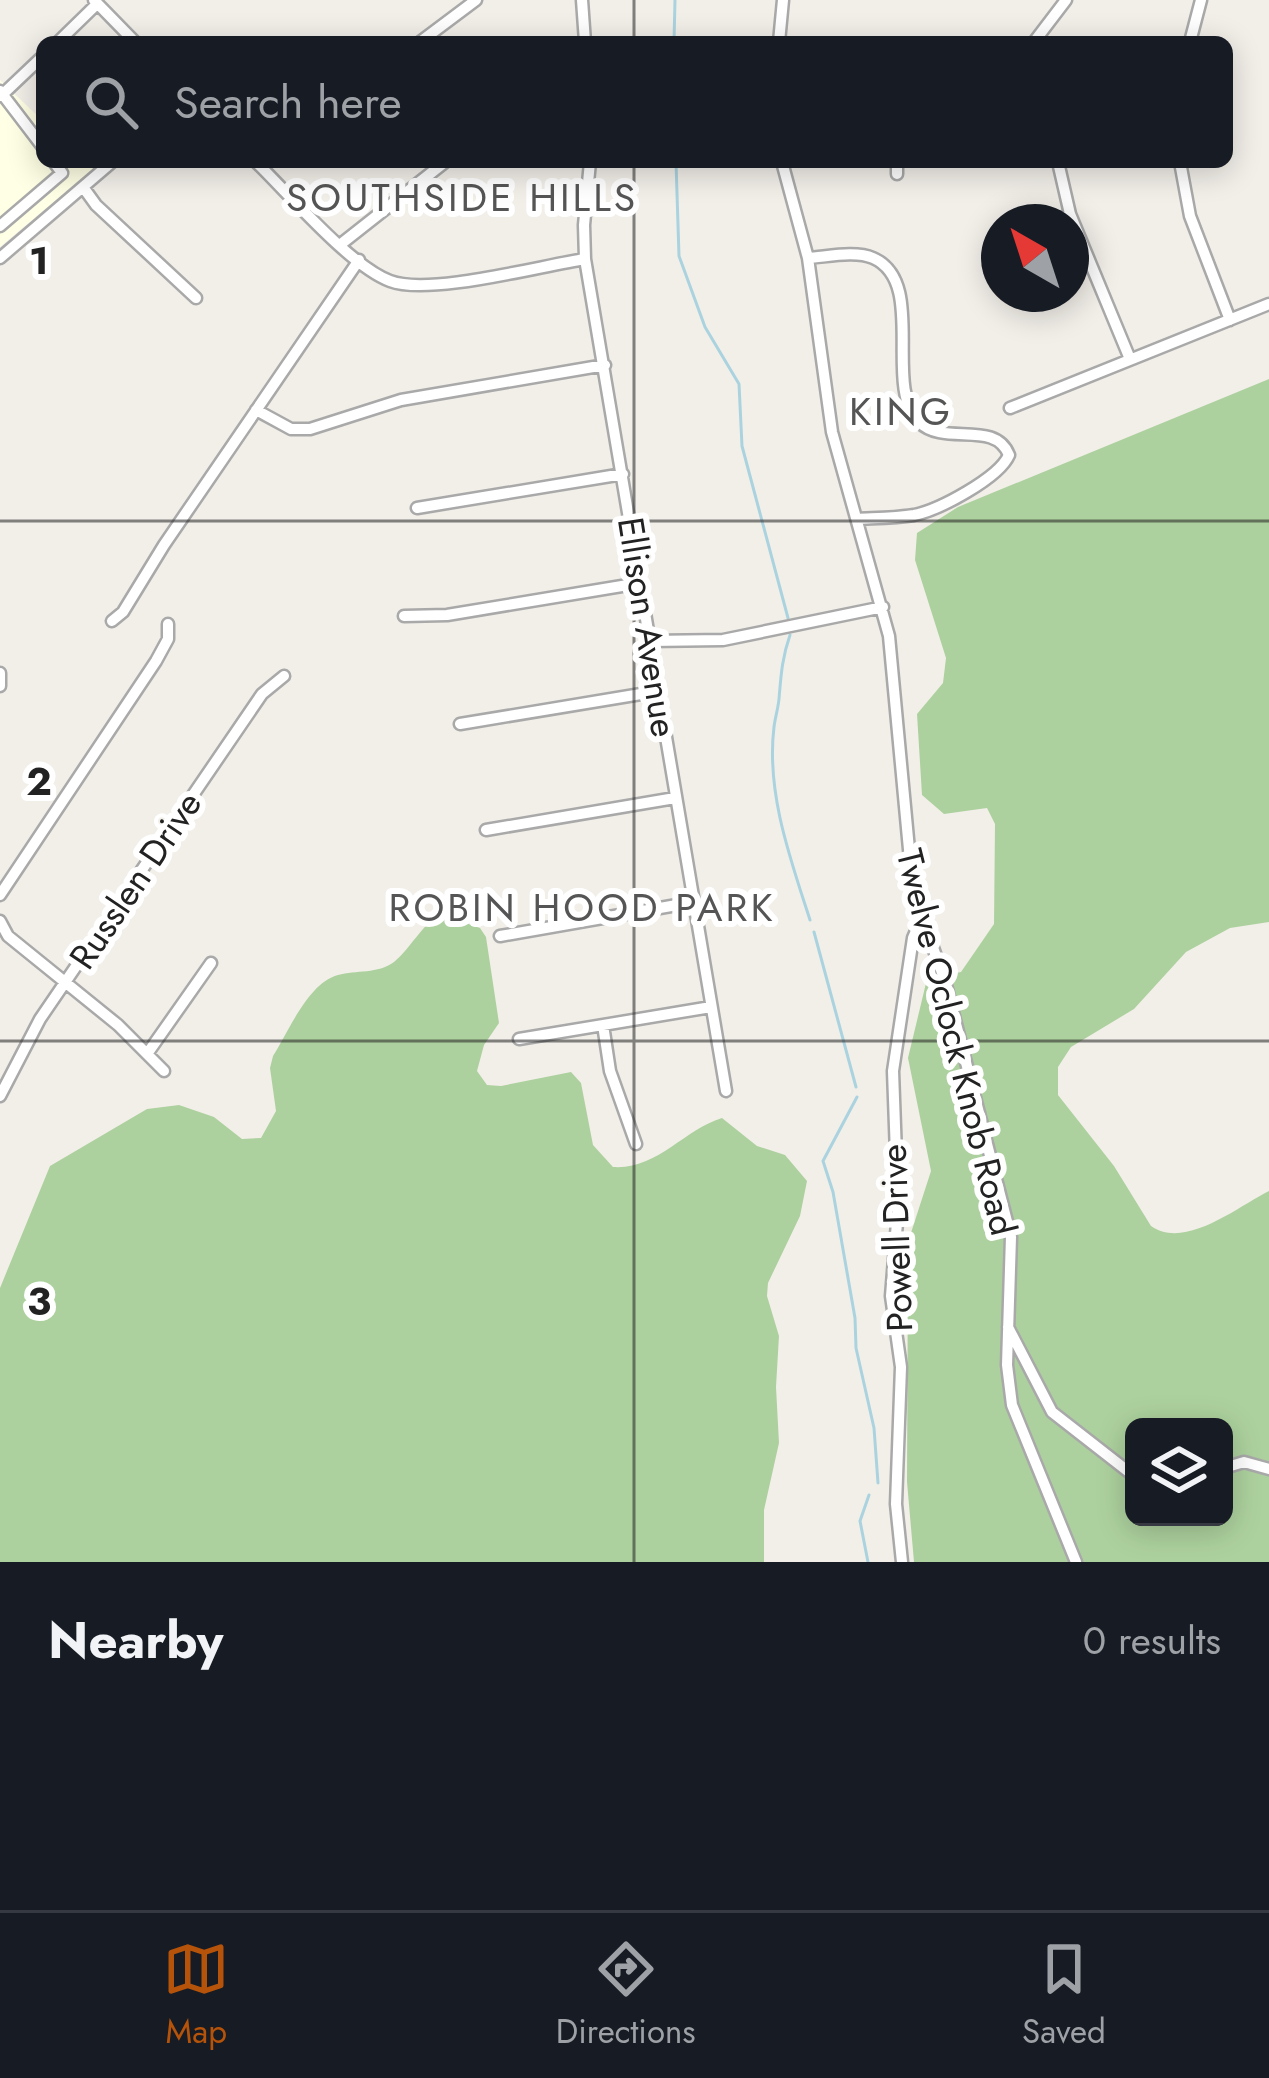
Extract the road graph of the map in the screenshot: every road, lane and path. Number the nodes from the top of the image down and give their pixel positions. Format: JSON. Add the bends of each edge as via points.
{"nodes":[{"id":1,"x":476,"y":0,"type":"edge"},
{"id":2,"x":581,"y":0,"type":"edge"},
{"id":3,"x":783,"y":0,"type":"edge"},
{"id":4,"x":1066,"y":0,"type":"edge"},
{"id":5,"x":1202,"y":0,"type":"edge"},
{"id":6,"x":96,"y":2,"type":"edge"},
{"id":7,"x":64,"y":36,"type":"edge"},
{"id":8,"x":129,"y":36,"type":"edge"},
{"id":9,"x":428,"y":36,"type":"edge"},
{"id":10,"x":584,"y":36,"type":"edge"},
{"id":11,"x":780,"y":36,"type":"edge"},
{"id":12,"x":1039,"y":36,"type":"edge"},
{"id":13,"x":1192,"y":36,"type":"edge"},
{"id":14,"x":36,"y":62,"type":"edge"},
{"id":15,"x":1,"y":93,"type":"edge"},
{"id":16,"x":36,"y":138,"type":"edge"},
{"id":17,"x":58,"y":168,"type":"edge"},
{"id":18,"x":105,"y":168,"type":"edge"},
{"id":19,"x":265,"y":168,"type":"edge"},
{"id":20,"x":437,"y":168,"type":"edge"},
{"id":21,"x":590,"y":168,"type":"edge"},
{"id":22,"x":784,"y":168,"type":"edge"},
{"id":23,"x":1059,"y":168,"type":"edge"},
{"id":24,"x":1181,"y":168,"type":"edge"},
{"id":25,"x":83,"y":187,"type":"junction"},
{"id":26,"x":1068,"y":204,"type":"edge"},
{"id":27,"x":3,"y":221,"type":"edge"},
{"id":28,"x":341,"y":244,"type":"junction"},
{"id":29,"x":0,"y":258,"type":"edge"},
{"id":30,"x":808,"y":258,"type":"junction"},
{"id":31,"x":358,"y":260,"type":"junction"},
{"id":32,"x":585,"y":260,"type":"junction"},
{"id":33,"x":1089,"y":260,"type":"edge"},
{"id":34,"x":196,"y":298,"type":"dead end"},
{"id":35,"x":1269,"y":304,"type":"edge"},
{"id":36,"x":1230,"y":320,"type":"junction"},
{"id":37,"x":1130,"y":359,"type":"junction"},
{"id":38,"x":604,"y":365,"type":"junction"},
{"id":39,"x":1010,"y":408,"type":"dead end"},
{"id":40,"x":256,"y":410,"type":"junction"},
{"id":41,"x":623,"y":474,"type":"junction"},
{"id":42,"x":417,"y":508,"type":"dead end"},
{"id":43,"x":856,"y":519,"type":"junction"},
{"id":44,"x":640,"y":583,"type":"junction"},
{"id":45,"x":883,"y":607,"type":"junction"},
{"id":46,"x":404,"y":616,"type":"dead end"},
{"id":47,"x":112,"y":621,"type":"dead end"},
{"id":48,"x":169,"y":624,"type":"dead end"},
{"id":49,"x":649,"y":641,"type":"junction"},
{"id":50,"x":0,"y":673,"type":"edge"},
{"id":51,"x":284,"y":676,"type":"dead end"},
{"id":52,"x":0,"y":686,"type":"edge"},
{"id":53,"x":659,"y":691,"type":"junction"},
{"id":54,"x":460,"y":724,"type":"dead end"},
{"id":55,"x":675,"y":798,"type":"junction"},
{"id":56,"x":486,"y":830,"type":"dead end"},
{"id":57,"x":0,"y":895,"type":"edge"},
{"id":58,"x":694,"y":902,"type":"junction"},
{"id":59,"x":922,"y":917,"type":"junction"},
{"id":60,"x":0,"y":921,"type":"edge"},
{"id":61,"x":500,"y":936,"type":"dead end"},
{"id":62,"x":211,"y":963,"type":"dead end"},
{"id":63,"x":65,"y":982,"type":"junction"},
{"id":64,"x":711,"y":1006,"type":"junction"},
{"id":65,"x":603,"y":1025,"type":"junction"},
{"id":66,"x":519,"y":1039,"type":"dead end"},
{"id":67,"x":147,"y":1054,"type":"junction"},
{"id":68,"x":164,"y":1071,"type":"dead end"},
{"id":69,"x":4,"y":1074,"type":"edge"},
{"id":70,"x":726,"y":1091,"type":"dead end"},
{"id":71,"x":0,"y":1096,"type":"edge"},
{"id":72,"x":636,"y":1144,"type":"dead end"},
{"id":73,"x":1007,"y":1325,"type":"junction"},
{"id":74,"x":1233,"y":1465,"type":"edge"},
{"id":75,"x":1125,"y":1469,"type":"edge"},
{"id":76,"x":1269,"y":1469,"type":"edge"},
{"id":77,"x":902,"y":1562,"type":"edge"},
{"id":78,"x":1076,"y":1562,"type":"edge"}],
"edges":[{"from":1,"to":9,"type":"street"},
{"from":2,"to":10,"type":"street"},
{"from":3,"to":11,"type":"street"},
{"from":4,"to":12,"type":"street"},
{"from":5,"to":13,"type":"street"},
{"from":6,"to":7,"type":"street"},
{"from":6,"to":8,"type":"street"},
{"from":14,"to":15,"type":"street"},
{"from":15,"to":16,"type":"street"},
{"from":17,"to":27,"type":"street","via":[[62,173]]},
{"from":18,"to":25,"type":"street"},
{"from":19,"to":28,"type":"street"},
{"from":20,"to":28,"type":"street"},
{"from":21,"to":32,"type":"street","name":"Ellison Avenue"},
{"from":22,"to":30,"type":"street","name":"Twelve Oclock Knob Road"},
{"from":23,"to":26,"type":"street"},
{"from":24,"to":36,"type":"street","via":[[1190,216]]},
{"from":25,"to":29,"type":"street"},
{"from":25,"to":34,"type":"street"},
{"from":28,"to":31,"type":"street"},
{"from":30,"to":43,"type":"street","name":"Twelve Oclock Knob Road","via":[[828,413]]},
{"from":30,"to":43,"type":"street","via":[[879,261],[901,305],[906,398],[915,417],[939,433],[993,437],[1009,455],[986,480],[928,511]]},
{"from":31,"to":32,"type":"street","via":[[389,280],[424,285]]},
{"from":31,"to":40,"type":"street"},
{"from":32,"to":38,"type":"street","name":"Ellison Avenue"},
{"from":33,"to":37,"type":"street"},
{"from":35,"to":36,"type":"street"},
{"from":36,"to":37,"type":"street"},
{"from":37,"to":39,"type":"street"},
{"from":38,"to":40,"type":"street","via":[[400,400],[310,430]]},
{"from":38,"to":41,"type":"street","name":"Ellison Avenue"},
{"from":40,"to":47,"type":"street"},
{"from":41,"to":42,"type":"street"},
{"from":41,"to":44,"type":"street","name":"Ellison Avenue"},
{"from":43,"to":45,"type":"street","name":"Twelve Oclock Knob Road"},
{"from":44,"to":46,"type":"street"},
{"from":44,"to":49,"type":"street","name":"Ellison Avenue"},
{"from":45,"to":49,"type":"street","via":[[723,640]]},
{"from":45,"to":59,"type":"street","name":"Twelve Oclock Knob Road","via":[[909,873]]},
{"from":48,"to":57,"type":"street","via":[[156,661]]},
{"from":49,"to":53,"type":"street","name":"Ellison Avenue"},
{"from":50,"to":52,"type":"street"},
{"from":51,"to":63,"type":"street","name":"Russlen Drive","via":[[262,694]]},
{"from":53,"to":54,"type":"street"},
{"from":53,"to":55,"type":"street","name":"Ellison Avenue"},
{"from":55,"to":56,"type":"street"},
{"from":55,"to":58,"type":"street","name":"Ellison Avenue"},
{"from":58,"to":61,"type":"street"},
{"from":58,"to":64,"type":"street","name":"Ellison Avenue"},
{"from":59,"to":73,"type":"street","name":"Twelve Oclock Knob Road","via":[[1010,1237]]},
{"from":59,"to":77,"type":"street","name":"Powell Drive","via":[[892,1089]]},
{"from":60,"to":63,"type":"street"},
{"from":62,"to":67,"type":"street"},
{"from":63,"to":67,"type":"street"},
{"from":63,"to":69,"type":"street","name":"Russlen Drive"},
{"from":64,"to":65,"type":"street"},
{"from":64,"to":70,"type":"street","name":"Ellison Avenue"},
{"from":65,"to":66,"type":"street"},
{"from":65,"to":72,"type":"street"},
{"from":67,"to":68,"type":"street"},
{"from":69,"to":71,"type":"street","name":"Russlen Drive"},
{"from":73,"to":75,"type":"street","via":[[1052,1412]]},
{"from":73,"to":78,"type":"street","name":"Twelve Oclock Knob Road","via":[[1016,1421]]},
{"from":74,"to":76,"type":"street"}]}
